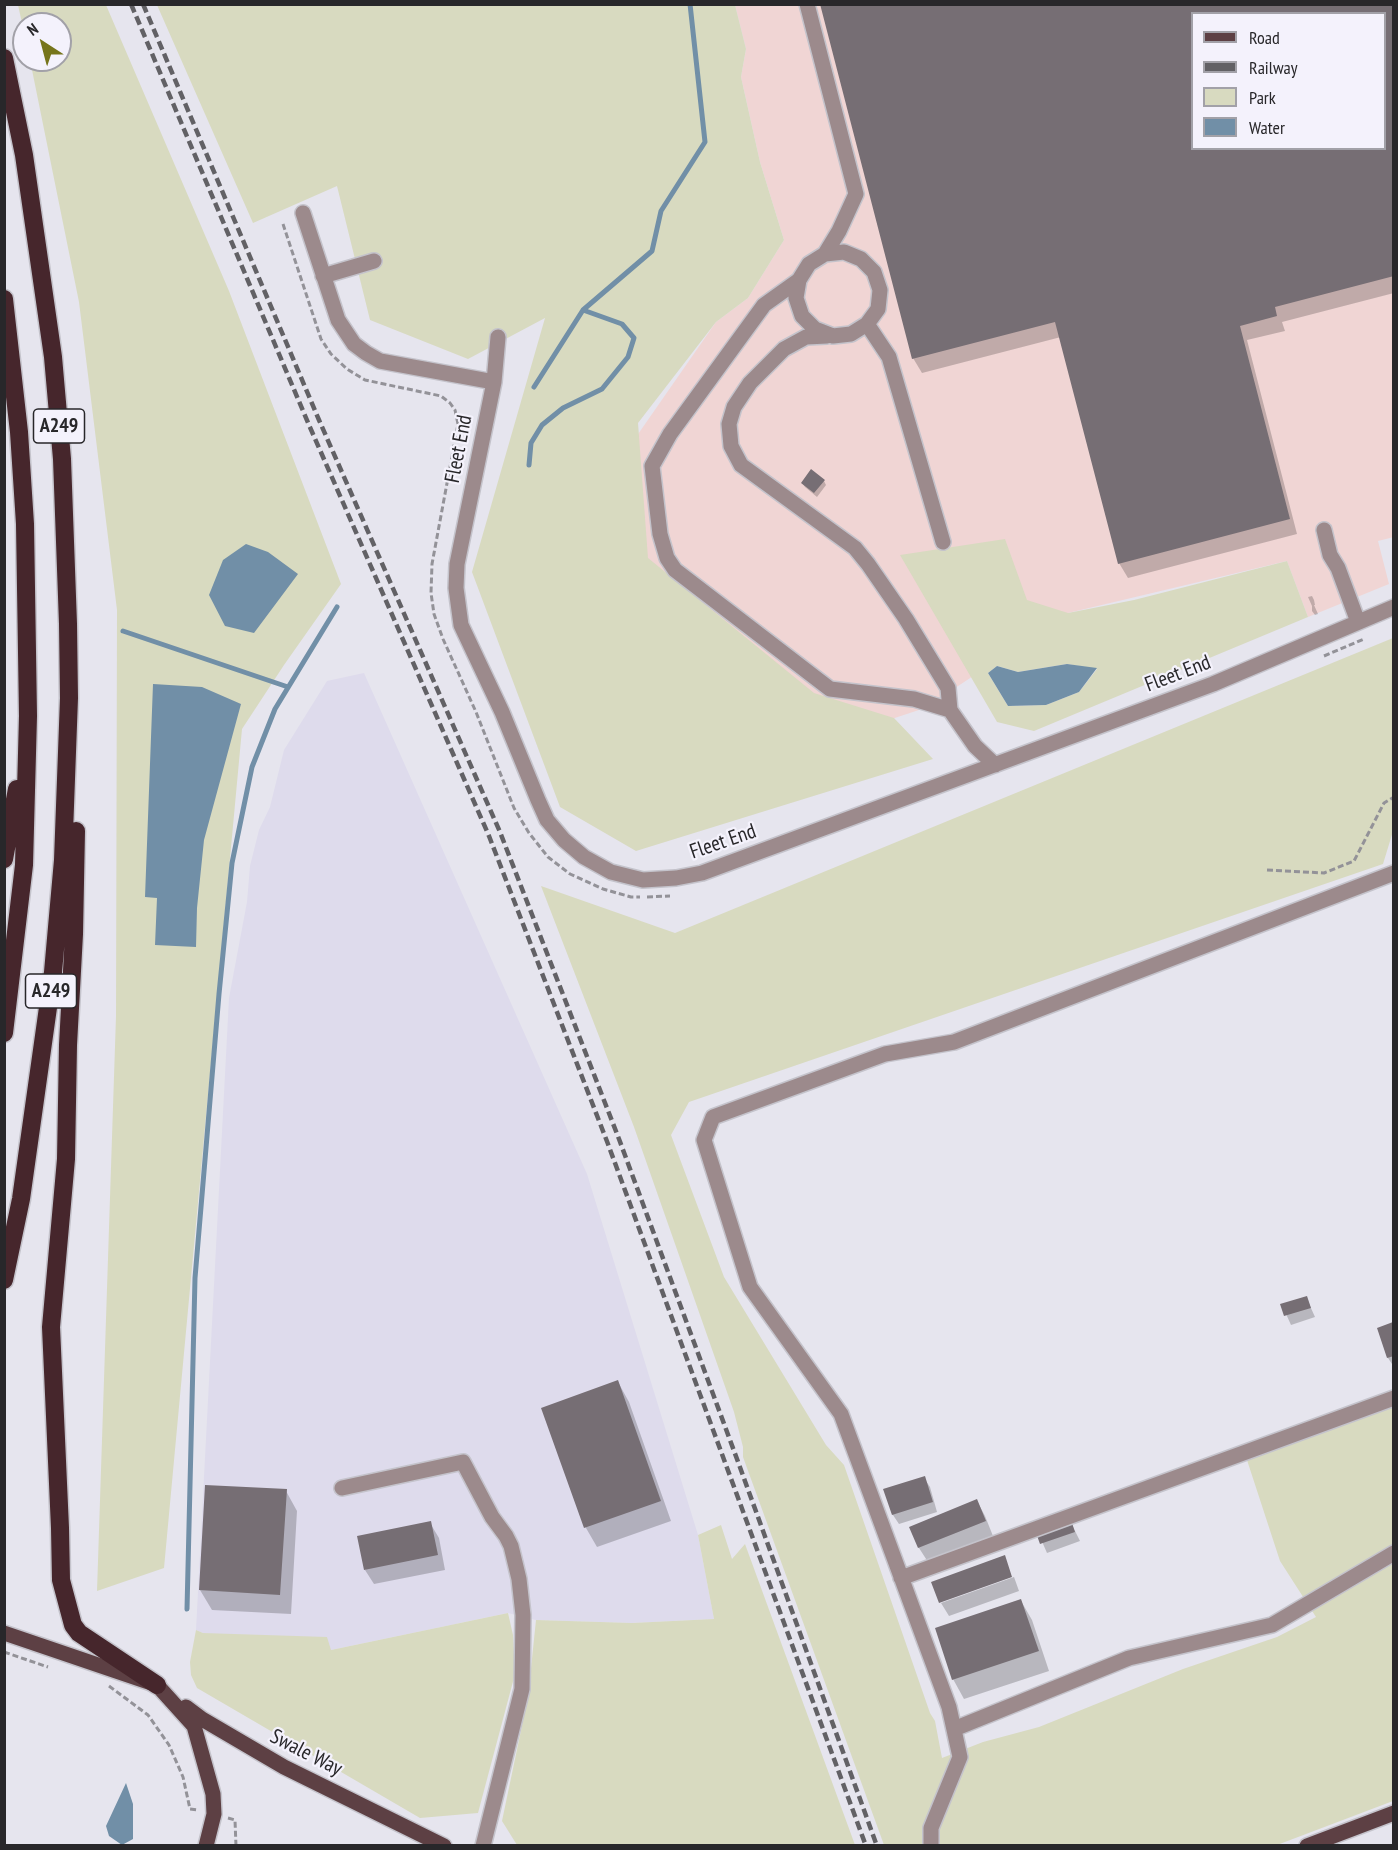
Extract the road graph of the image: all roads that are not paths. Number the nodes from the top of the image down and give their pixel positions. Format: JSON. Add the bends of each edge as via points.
{"nodes":[{"id":1,"x":807,"y":4,"type":"edge"},
{"id":2,"x":4,"y":58,"type":"edge"},
{"id":3,"x":303,"y":213,"type":"dead end"},
{"id":4,"x":825,"y":254,"type":"junction"},
{"id":5,"x":374,"y":261,"type":"dead end"},
{"id":6,"x":323,"y":276,"type":"junction"},
{"id":7,"x":799,"y":280,"type":"junction"},
{"id":8,"x":4,"y":299,"type":"edge"},
{"id":9,"x":867,"y":324,"type":"junction"},
{"id":10,"x":833,"y":336,"type":"junction"},
{"id":11,"x":498,"y":337,"type":"dead end"},
{"id":12,"x":494,"y":382,"type":"junction"},
{"id":13,"x":1324,"y":530,"type":"dead end"},
{"id":14,"x":943,"y":542,"type":"dead end"},
{"id":15,"x":1394,"y":607,"type":"edge"},
{"id":16,"x":1358,"y":622,"type":"junction"},
{"id":17,"x":69,"y":699,"type":"junction"},
{"id":18,"x":950,"y":710,"type":"junction"},
{"id":19,"x":28,"y":716,"type":"junction"},
{"id":20,"x":995,"y":765,"type":"junction"},
{"id":21,"x":4,"y":859,"type":"edge"},
{"id":22,"x":1394,"y":873,"type":"edge"},
{"id":23,"x":4,"y":1033,"type":"edge"},
{"id":24,"x":4,"y":1280,"type":"edge"},
{"id":25,"x":1394,"y":1398,"type":"edge"},
{"id":26,"x":342,"y":1488,"type":"dead end"},
{"id":27,"x":1394,"y":1553,"type":"edge"},
{"id":28,"x":901,"y":1578,"type":"junction"},
{"id":29,"x":4,"y":1633,"type":"edge"},
{"id":30,"x":157,"y":1685,"type":"junction"},
{"id":31,"x":954,"y":1729,"type":"junction"},
{"id":32,"x":1394,"y":1814,"type":"edge"},
{"id":33,"x":206,"y":1845,"type":"edge"},
{"id":34,"x":444,"y":1845,"type":"edge"},
{"id":35,"x":483,"y":1845,"type":"edge"},
{"id":36,"x":931,"y":1845,"type":"edge"},
{"id":37,"x":1307,"y":1845,"type":"edge"}],
"edges":[{"from":1,"to":4,"type":"street","via":[[856,194]]},
{"from":2,"to":17,"type":"highway","number":"A249","via":[[24,155],[53,357],[62,459]]},
{"from":3,"to":6,"type":"street"},
{"from":4,"to":7,"type":"street","via":[[809,264]]},
{"from":4,"to":9,"type":"street","via":[[843,252],[861,259],[874,272],[880,290],[878,309]]},
{"from":5,"to":6,"type":"street"},
{"from":6,"to":12,"type":"street","via":[[338,320],[350,339],[366,353],[380,361]]},
{"from":7,"to":10,"type":"street","via":[[796,298],[802,316],[815,329]]},
{"from":7,"to":18,"type":"street","via":[[764,305],[670,434],[652,466],[660,534],[667,558],[675,570],[830,689],[914,699]]},
{"from":8,"to":19,"type":"highway","number":"A249","via":[[25,524]]},
{"from":9,"to":10,"type":"street","via":[[851,334]]},
{"from":9,"to":14,"type":"street","via":[[889,357]]},
{"from":10,"to":18,"type":"street","via":[[806,338],[784,349],[750,383],[734,407],[729,424],[731,446],[741,465],[855,548],[906,619],[948,688]]},
{"from":11,"to":12,"type":"street","name":"Fleet End"},
{"from":12,"to":20,"type":"street","name":"Fleet End","via":[[457,564],[461,625],[547,820],[584,857],[611,872],[642,880],[702,873]]},
{"from":13,"to":16,"type":"street","via":[[1330,555]]},
{"from":15,"to":16,"type":"street","name":"Fleet End"},
{"from":16,"to":20,"type":"street","name":"Fleet End","via":[[1212,684]]},
{"from":17,"to":24,"type":"highway","number":"A249","via":[[63,860],[53,972],[21,1199]]},
{"from":17,"to":30,"type":"highway","number":"A249","via":[[79,755],[74,934],[66,1159],[51,1327],[61,1580],[79,1633]]},
{"from":18,"to":20,"type":"street","via":[[975,746]]},
{"from":19,"to":21,"type":"highway","number":"A249"},
{"from":19,"to":23,"type":"highway","number":"A249","via":[[24,865]]},
{"from":22,"to":28,"type":"street","via":[[954,1042],[885,1054],[713,1117],[704,1140],[750,1287],[841,1414]]},
{"from":25,"to":28,"type":"street"},
{"from":26,"to":35,"type":"street","via":[[463,1462],[510,1546],[523,1615],[522,1689]]},
{"from":27,"to":31,"type":"street","via":[[1272,1625],[1130,1658]]},
{"from":28,"to":31,"type":"street"},
{"from":29,"to":30,"type":"main road"},
{"from":30,"to":33,"type":"main road","via":[[194,1726],[213,1794],[214,1814]]},
{"from":30,"to":34,"type":"main road","name":"Swale Way","via":[[202,1719],[284,1767]]},
{"from":31,"to":36,"type":"street","via":[[960,1757],[931,1828]]},
{"from":32,"to":37,"type":"main road"}]}
